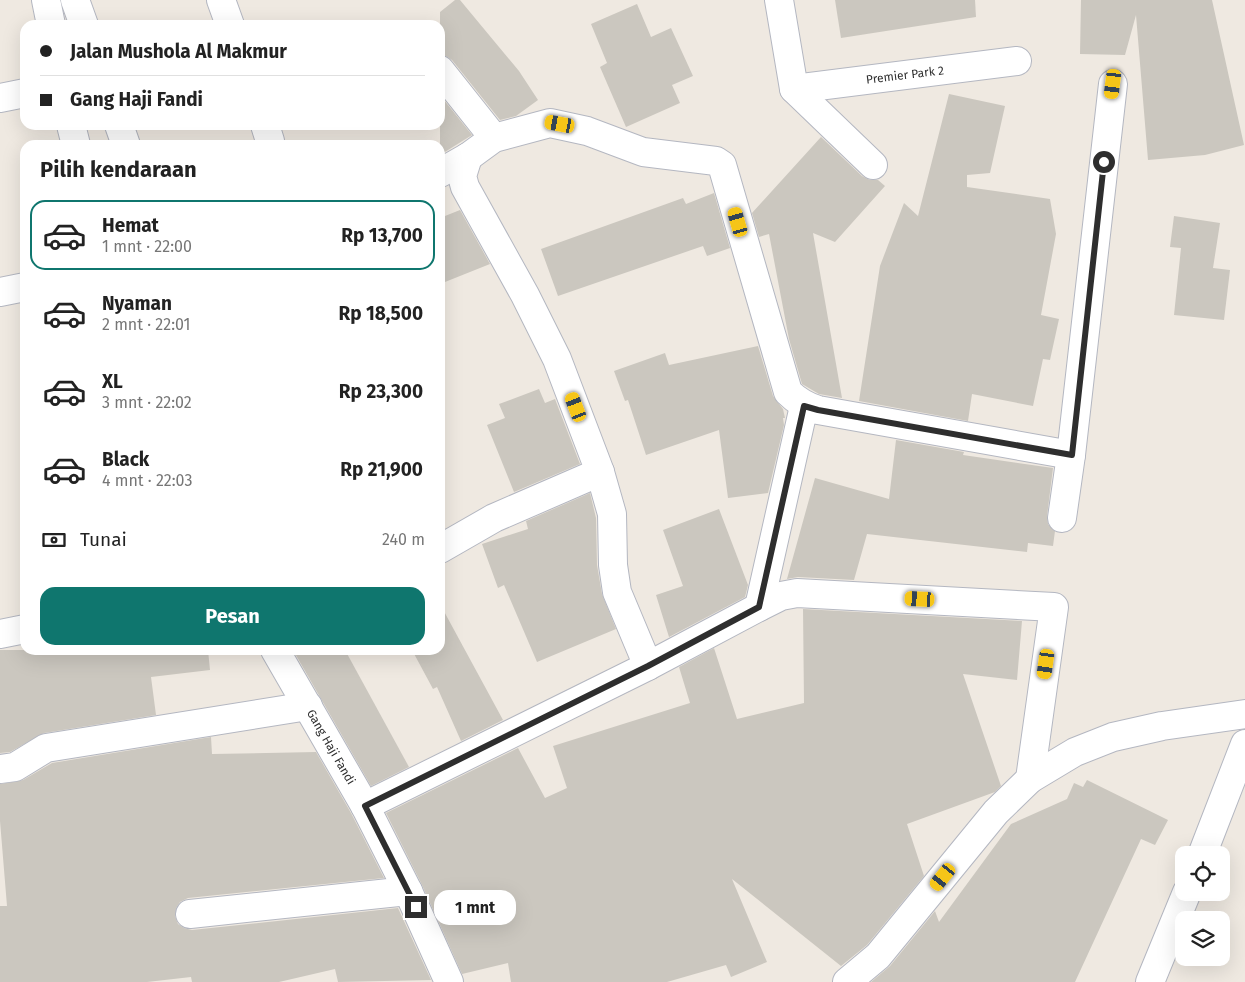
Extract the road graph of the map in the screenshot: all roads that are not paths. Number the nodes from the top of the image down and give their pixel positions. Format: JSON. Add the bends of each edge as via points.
{"nodes":[{"id":1,"x":46,"y":0,"type":"edge"},
{"id":2,"x":75,"y":0,"type":"edge"},
{"id":3,"x":221,"y":0,"type":"edge"},
{"id":4,"x":778,"y":0,"type":"edge"},
{"id":5,"x":50,"y":20,"type":"edge"},
{"id":6,"x":82,"y":20,"type":"edge"},
{"id":7,"x":228,"y":20,"type":"edge"},
{"id":8,"x":1017,"y":61,"type":"dead end"},
{"id":9,"x":445,"y":76,"type":"edge"},
{"id":10,"x":1113,"y":84,"type":"dead end"},
{"id":11,"x":794,"y":89,"type":"junction"},
{"id":12,"x":20,"y":94,"type":"edge"},
{"id":13,"x":0,"y":98,"type":"edge"},
{"id":14,"x":494,"y":138,"type":"junction"},
{"id":15,"x":468,"y":157,"type":"junction"},
{"id":16,"x":873,"y":165,"type":"dead end"},
{"id":17,"x":445,"y":170,"type":"edge"},
{"id":18,"x":20,"y":288,"type":"edge"},
{"id":19,"x":0,"y":292,"type":"edge"},
{"id":20,"x":804,"y":406,"type":"junction"},
{"id":21,"x":1072,"y":455,"type":"junction"},
{"id":22,"x":600,"y":472,"type":"junction"},
{"id":23,"x":1062,"y":518,"type":"dead end"},
{"id":24,"x":445,"y":546,"type":"edge"},
{"id":25,"x":759,"y":607,"type":"junction"},
{"id":26,"x":20,"y":630,"type":"edge"},
{"id":27,"x":0,"y":634,"type":"edge"},
{"id":28,"x":278,"y":655,"type":"edge"},
{"id":29,"x":648,"y":666,"type":"junction"},
{"id":30,"x":308,"y":706,"type":"junction"},
{"id":31,"x":1245,"y":714,"type":"edge"},
{"id":32,"x":1245,"y":744,"type":"edge"},
{"id":33,"x":0,"y":769,"type":"edge"},
{"id":34,"x":1030,"y":779,"type":"junction"},
{"id":35,"x":365,"y":806,"type":"junction"},
{"id":36,"x":1205,"y":846,"type":"edge"},
{"id":37,"x":408,"y":891,"type":"junction"},
{"id":38,"x":1183,"y":901,"type":"edge"},
{"id":39,"x":190,"y":914,"type":"dead end"},
{"id":40,"x":448,"y":982,"type":"edge"},
{"id":41,"x":847,"y":982,"type":"edge"},
{"id":42,"x":1150,"y":982,"type":"edge"}],
"edges":[{"from":1,"to":5,"type":"street"},
{"from":2,"to":6,"type":"street"},
{"from":3,"to":7,"type":"street"},
{"from":4,"to":11,"type":"street"},
{"from":8,"to":11,"type":"street","name":"Premier Park 2"},
{"from":9,"to":14,"type":"street"},
{"from":10,"to":21,"type":"street"},
{"from":11,"to":16,"type":"street"},
{"from":12,"to":13,"type":"street"},
{"from":14,"to":15,"type":"street"},
{"from":14,"to":20,"type":"street","via":[[550,123],[587,131],[643,152],[716,161],[722,165],[788,392]]},
{"from":15,"to":17,"type":"street"},
{"from":15,"to":22,"type":"street","via":[[462,176],[465,187],[557,359]]},
{"from":18,"to":19,"type":"street"},
{"from":20,"to":21,"type":"street"},
{"from":20,"to":25,"type":"street"},
{"from":21,"to":23,"type":"street"},
{"from":22,"to":24,"type":"street","via":[[494,518]]},
{"from":22,"to":29,"type":"street","via":[[612,514],[616,592]]},
{"from":25,"to":29,"type":"street"},
{"from":25,"to":34,"type":"street","via":[[781,596],[805,593],[1054,607]]},
{"from":26,"to":27,"type":"street"},
{"from":28,"to":30,"type":"street","name":"Gang Haji Fandi"},
{"from":29,"to":35,"type":"street"},
{"from":30,"to":33,"type":"street","via":[[46,748],[16,767]]},
{"from":30,"to":35,"type":"street","name":"Gang Haji Fandi"},
{"from":31,"to":34,"type":"street","via":[[1113,737],[1075,752]]},
{"from":32,"to":36,"type":"street"},
{"from":34,"to":41,"type":"street","via":[[996,812],[878,956]]},
{"from":35,"to":37,"type":"street","name":"Gang Haji Fandi"},
{"from":37,"to":39,"type":"street"},
{"from":37,"to":40,"type":"street","name":"Gang Haji Fandi"},
{"from":38,"to":42,"type":"street"}]}
